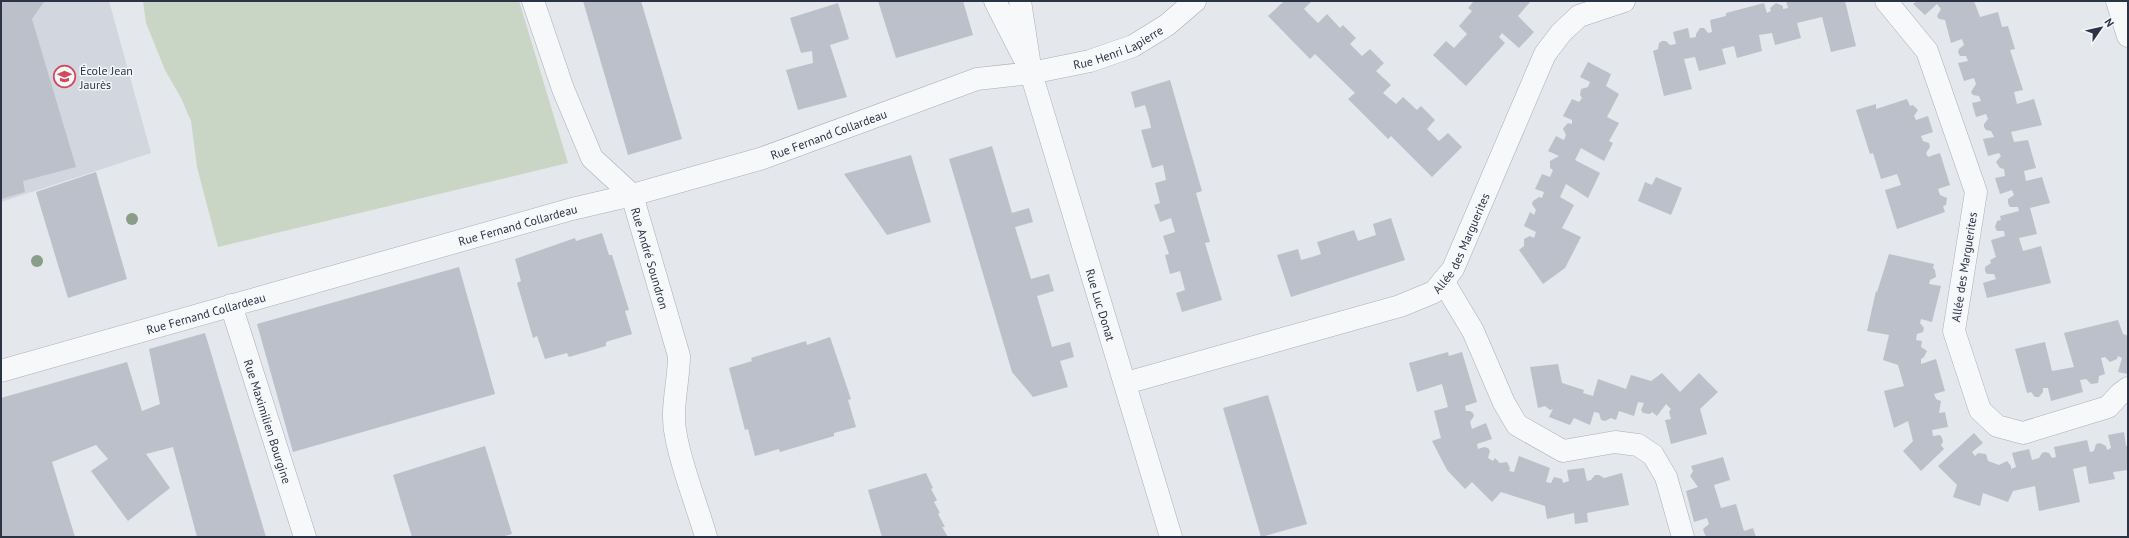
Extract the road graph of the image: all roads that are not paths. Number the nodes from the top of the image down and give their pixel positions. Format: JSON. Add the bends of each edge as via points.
{"nodes":[{"id":1,"x":533,"y":1,"type":"edge"},
{"id":2,"x":996,"y":1,"type":"edge"},
{"id":3,"x":1020,"y":1,"type":"edge"},
{"id":4,"x":1195,"y":1,"type":"edge"},
{"id":5,"x":1624,"y":1,"type":"edge"},
{"id":6,"x":1886,"y":1,"type":"edge"},
{"id":7,"x":2117,"y":1,"type":"edge"},
{"id":8,"x":2128,"y":36,"type":"edge"},
{"id":9,"x":1031,"y":73,"type":"junction"},
{"id":10,"x":632,"y":195,"type":"junction"},
{"id":11,"x":1443,"y":280,"type":"junction"},
{"id":12,"x":231,"y":305,"type":"junction"},
{"id":13,"x":1,"y":371,"type":"edge"},
{"id":14,"x":1126,"y":383,"type":"junction"},
{"id":15,"x":2128,"y":388,"type":"edge"},
{"id":16,"x":305,"y":537,"type":"edge"},
{"id":17,"x":706,"y":537,"type":"edge"},
{"id":18,"x":1172,"y":537,"type":"edge"},
{"id":19,"x":1683,"y":537,"type":"edge"}],
"edges":[{"from":1,"to":10,"type":"street","name":"Rue André Soundron","via":[[563,89],[592,158]]},
{"from":2,"to":9,"type":"street","name":"Rue Luc Donat"},
{"from":3,"to":9,"type":"street","name":"Rue Luc Donat"},
{"from":4,"to":9,"type":"street","name":"Rue Henri Lapierre","via":[[1167,25],[1134,46],[1090,61]]},
{"from":5,"to":11,"type":"street","name":"Allée des Marguerites","via":[[1579,16],[1561,33],[1545,54],[1453,270]]},
{"from":6,"to":15,"type":"street","name":"Allée des Marguerites","via":[[1928,51],[1976,192],[1954,331],[1980,410],[1997,426],[2023,433],[2108,407]]},
{"from":7,"to":8,"type":"street"},
{"from":9,"to":10,"type":"street","name":"Rue Fernand Collardeau","via":[[977,79],[763,158]]},
{"from":9,"to":14,"type":"street","name":"Rue Luc Donat"},
{"from":10,"to":12,"type":"street","name":"Rue Fernand Collardeau","via":[[572,209]]},
{"from":10,"to":17,"type":"street","name":"Rue André Soundron","via":[[679,356],[674,413],[675,436]]},
{"from":11,"to":14,"type":"street","name":"Allée des Marguerites","via":[[1434,292],[1400,306]]},
{"from":11,"to":19,"type":"street","via":[[1473,331],[1504,403],[1517,425],[1563,451],[1615,442],[1638,445],[1653,455],[1666,477]]},
{"from":12,"to":13,"type":"street","name":"Rue Fernand Collardeau"},
{"from":12,"to":16,"type":"street","name":"Rue Maximilien Bourgine"},
{"from":14,"to":18,"type":"street","name":"Rue Luc Donat"}]}
